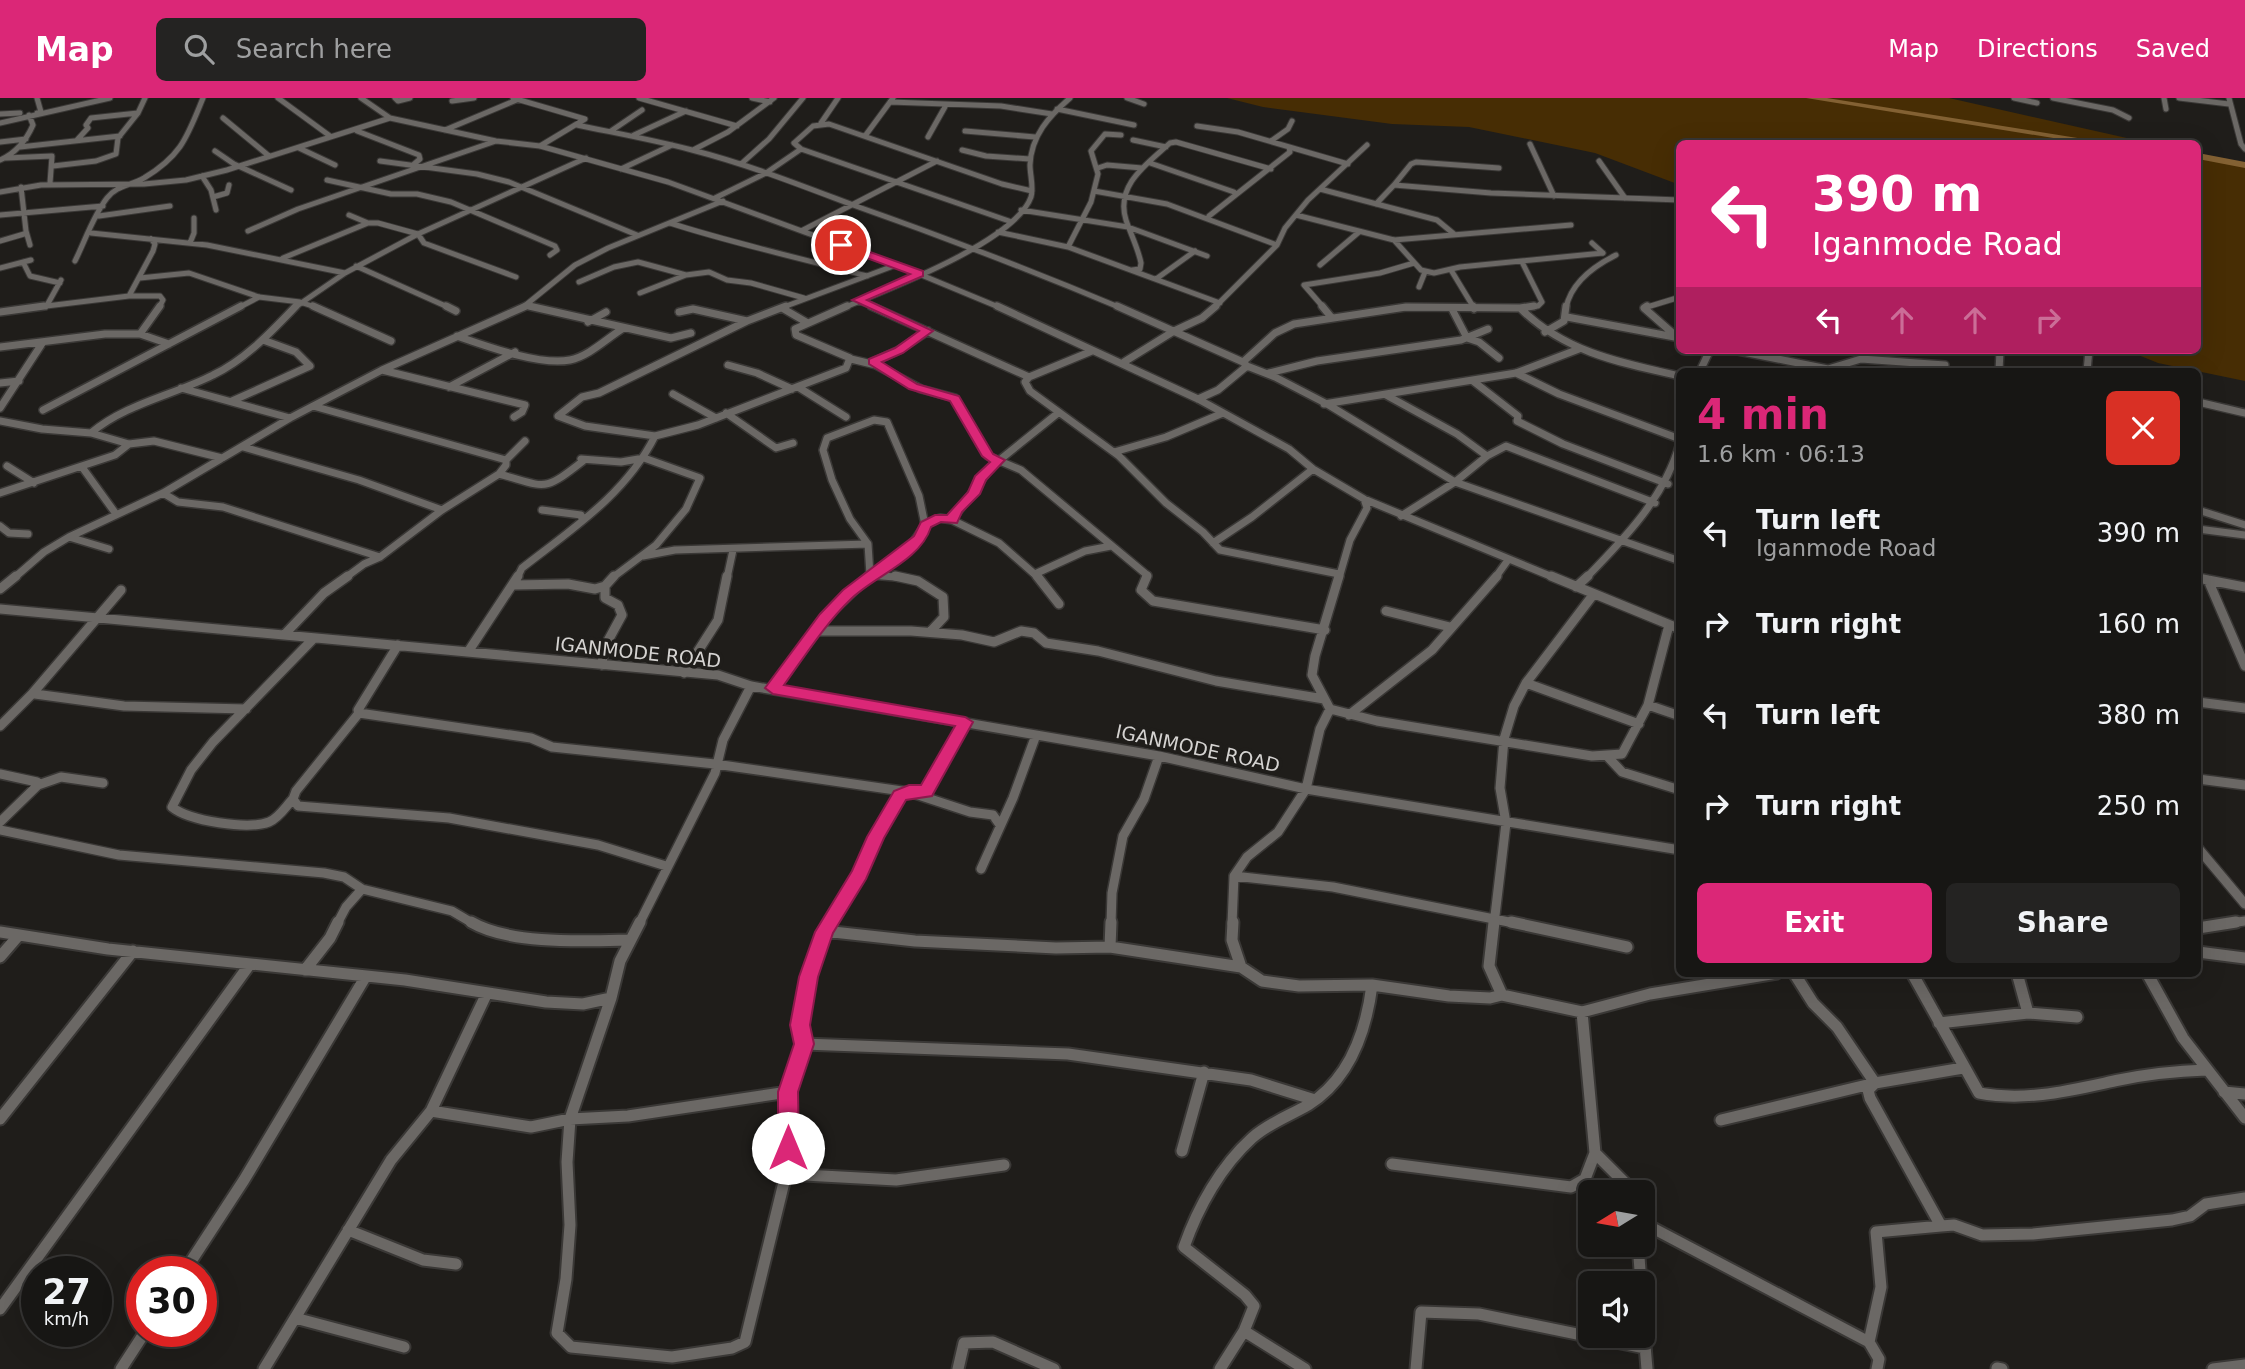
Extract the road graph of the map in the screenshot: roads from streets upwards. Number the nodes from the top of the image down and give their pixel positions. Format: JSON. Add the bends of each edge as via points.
{"nodes":[{"id":1,"x":37,"y":98,"type":"edge"},
{"id":2,"x":110,"y":98,"type":"edge"},
{"id":3,"x":145,"y":98,"type":"edge"},
{"id":4,"x":203,"y":98,"type":"edge"},
{"id":5,"x":278,"y":98,"type":"edge"},
{"id":6,"x":361,"y":98,"type":"edge"},
{"id":7,"x":395,"y":98,"type":"edge"},
{"id":8,"x":410,"y":98,"type":"edge"},
{"id":9,"x":474,"y":98,"type":"edge"},
{"id":10,"x":517,"y":98,"type":"edge"},
{"id":11,"x":639,"y":98,"type":"edge"},
{"id":12,"x":752,"y":98,"type":"edge"},
{"id":13,"x":803,"y":98,"type":"edge"},
{"id":14,"x":838,"y":98,"type":"edge"},
{"id":15,"x":1070,"y":98,"type":"edge"},
{"id":16,"x":1128,"y":98,"type":"edge"},
{"id":17,"x":2014,"y":98,"type":"edge"},
{"id":18,"x":2053,"y":98,"type":"edge"},
{"id":19,"x":2164,"y":98,"type":"edge"},
{"id":20,"x":2179,"y":98,"type":"edge"},
{"id":21,"x":99,"y":99,"type":"edge"},
{"id":22,"x":2026,"y":99,"type":"edge"},
{"id":23,"x":772,"y":100,"type":"edge"},
{"id":24,"x":892,"y":100,"type":"edge"},
{"id":25,"x":452,"y":101,"type":"dead end"},
{"id":26,"x":2229,"y":101,"type":"edge"},
{"id":27,"x":2037,"y":103,"type":"dead end"},
{"id":28,"x":1144,"y":104,"type":"dead end"},
{"id":29,"x":946,"y":105,"type":"junction"},
{"id":30,"x":2166,"y":109,"type":"dead end"},
{"id":31,"x":642,"y":110,"type":"dead end"},
{"id":32,"x":687,"y":111,"type":"junction"},
{"id":33,"x":1054,"y":111,"type":"junction"},
{"id":34,"x":41,"y":112,"type":"junction"},
{"id":35,"x":138,"y":113,"type":"junction"},
{"id":36,"x":0,"y":114,"type":"edge"},
{"id":37,"x":29,"y":115,"type":"junction"},
{"id":38,"x":223,"y":118,"type":"dead end"},
{"id":39,"x":390,"y":118,"type":"junction"},
{"id":40,"x":2129,"y":118,"type":"dead end"},
{"id":41,"x":1292,"y":121,"type":"dead end"},
{"id":42,"x":0,"y":122,"type":"edge"},
{"id":43,"x":821,"y":123,"type":"junction"},
{"id":44,"x":1124,"y":123,"type":"junction"},
{"id":45,"x":577,"y":125,"type":"junction"},
{"id":46,"x":737,"y":125,"type":"junction"},
{"id":47,"x":1134,"y":125,"type":"dead end"},
{"id":48,"x":1197,"y":126,"type":"dead end"},
{"id":49,"x":357,"y":131,"type":"junction"},
{"id":50,"x":444,"y":131,"type":"junction"},
{"id":51,"x":611,"y":131,"type":"junction"},
{"id":52,"x":965,"y":131,"type":"dead end"},
{"id":53,"x":2242,"y":132,"type":"edge"},
{"id":54,"x":1108,"y":134,"type":"junction"},
{"id":55,"x":634,"y":135,"type":"junction"},
{"id":56,"x":1121,"y":135,"type":"dead end"},
{"id":57,"x":120,"y":136,"type":"junction"},
{"id":58,"x":330,"y":136,"type":"junction"},
{"id":59,"x":865,"y":136,"type":"junction"},
{"id":60,"x":1035,"y":137,"type":"junction"},
{"id":61,"x":26,"y":138,"type":"junction"},
{"id":62,"x":928,"y":138,"type":"dead end"},
{"id":63,"x":77,"y":140,"type":"junction"},
{"id":64,"x":1133,"y":140,"type":"dead end"},
{"id":65,"x":496,"y":141,"type":"junction"},
{"id":66,"x":1271,"y":141,"type":"junction"},
{"id":67,"x":0,"y":142,"type":"edge"},
{"id":68,"x":1530,"y":144,"type":"dead end"},
{"id":69,"x":672,"y":145,"type":"junction"},
{"id":70,"x":1367,"y":145,"type":"dead end"},
{"id":71,"x":20,"y":146,"type":"junction"},
{"id":72,"x":540,"y":146,"type":"junction"},
{"id":73,"x":1166,"y":147,"type":"junction"},
{"id":74,"x":299,"y":148,"type":"junction"},
{"id":75,"x":1289,"y":148,"type":"junction"},
{"id":76,"x":801,"y":149,"type":"junction"},
{"id":77,"x":2245,"y":149,"type":"edge"},
{"id":78,"x":693,"y":150,"type":"junction"},
{"id":79,"x":962,"y":150,"type":"dead end"},
{"id":80,"x":215,"y":151,"type":"dead end"},
{"id":81,"x":269,"y":156,"type":"junction"},
{"id":82,"x":586,"y":158,"type":"junction"},
{"id":83,"x":3,"y":159,"type":"edge"},
{"id":84,"x":1030,"y":159,"type":"junction"},
{"id":85,"x":380,"y":161,"type":"dead end"},
{"id":86,"x":937,"y":161,"type":"junction"},
{"id":87,"x":1599,"y":161,"type":"dead end"},
{"id":88,"x":1150,"y":163,"type":"junction"},
{"id":89,"x":741,"y":164,"type":"junction"},
{"id":90,"x":1348,"y":164,"type":"junction"},
{"id":91,"x":240,"y":165,"type":"junction"},
{"id":92,"x":335,"y":165,"type":"dead end"},
{"id":93,"x":413,"y":165,"type":"junction"},
{"id":94,"x":53,"y":166,"type":"junction"},
{"id":95,"x":426,"y":167,"type":"junction"},
{"id":96,"x":1098,"y":168,"type":"junction"},
{"id":97,"x":1142,"y":168,"type":"junction"},
{"id":98,"x":1499,"y":168,"type":"dead end"},
{"id":99,"x":621,"y":169,"type":"junction"},
{"id":100,"x":1271,"y":169,"type":"junction"},
{"id":101,"x":766,"y":173,"type":"junction"},
{"id":102,"x":202,"y":176,"type":"junction"},
{"id":103,"x":327,"y":180,"type":"dead end"},
{"id":104,"x":50,"y":183,"type":"junction"},
{"id":105,"x":130,"y":183,"type":"junction"},
{"id":106,"x":896,"y":183,"type":"junction"},
{"id":107,"x":229,"y":185,"type":"dead end"},
{"id":108,"x":1394,"y":185,"type":"junction"},
{"id":109,"x":362,"y":186,"type":"junction"},
{"id":110,"x":524,"y":186,"type":"junction"},
{"id":111,"x":21,"y":187,"type":"junction"},
{"id":112,"x":1320,"y":189,"type":"junction"},
{"id":113,"x":292,"y":190,"type":"dead end"},
{"id":114,"x":1032,"y":191,"type":"junction"},
{"id":115,"x":1094,"y":191,"type":"junction"},
{"id":116,"x":0,"y":192,"type":"edge"},
{"id":117,"x":1234,"y":192,"type":"junction"},
{"id":118,"x":1127,"y":193,"type":"junction"},
{"id":119,"x":1554,"y":196,"type":"junction"},
{"id":120,"x":213,"y":197,"type":"junction"},
{"id":121,"x":1625,"y":198,"type":"junction"},
{"id":122,"x":719,"y":199,"type":"junction"},
{"id":123,"x":1676,"y":200,"type":"edge"},
{"id":124,"x":1376,"y":204,"type":"junction"},
{"id":125,"x":851,"y":205,"type":"junction"},
{"id":126,"x":103,"y":206,"type":"junction"},
{"id":127,"x":170,"y":206,"type":"dead end"},
{"id":128,"x":216,"y":210,"type":"dead end"},
{"id":129,"x":1021,"y":210,"type":"junction"},
{"id":130,"x":468,"y":211,"type":"junction"},
{"id":131,"x":26,"y":214,"type":"junction"},
{"id":132,"x":0,"y":215,"type":"edge"},
{"id":133,"x":349,"y":215,"type":"dead end"},
{"id":134,"x":1296,"y":215,"type":"junction"},
{"id":135,"x":99,"y":216,"type":"junction"},
{"id":136,"x":1209,"y":216,"type":"junction"},
{"id":137,"x":194,"y":218,"type":"dead end"},
{"id":138,"x":1084,"y":218,"type":"junction"},
{"id":139,"x":1009,"y":221,"type":"junction"},
{"id":140,"x":368,"y":223,"type":"junction"},
{"id":141,"x":670,"y":223,"type":"junction"},
{"id":142,"x":1571,"y":225,"type":"dead end"},
{"id":143,"x":1128,"y":227,"type":"junction"},
{"id":144,"x":803,"y":229,"type":"junction"},
{"id":145,"x":248,"y":231,"type":"dead end"},
{"id":146,"x":998,"y":232,"type":"junction"},
{"id":147,"x":1359,"y":232,"type":"junction"},
{"id":148,"x":91,"y":233,"type":"junction"},
{"id":149,"x":24,"y":234,"type":"junction"},
{"id":150,"x":418,"y":234,"type":"junction"},
{"id":151,"x":637,"y":234,"type":"junction"},
{"id":152,"x":1454,"y":234,"type":"junction"},
{"id":153,"x":151,"y":239,"type":"junction"},
{"id":154,"x":1394,"y":240,"type":"junction"},
{"id":155,"x":0,"y":241,"type":"edge"},
{"id":156,"x":190,"y":243,"type":"junction"},
{"id":157,"x":1592,"y":243,"type":"dead end"},
{"id":158,"x":30,"y":245,"type":"dead end"},
{"id":159,"x":1277,"y":245,"type":"junction"},
{"id":160,"x":1068,"y":247,"type":"junction"},
{"id":161,"x":973,"y":248,"type":"junction"},
{"id":162,"x":1195,"y":251,"type":"junction"},
{"id":163,"x":550,"y":255,"type":"dead end"},
{"id":164,"x":1616,"y":255,"type":"dead end"},
{"id":165,"x":1207,"y":256,"type":"dead end"},
{"id":166,"x":283,"y":258,"type":"junction"},
{"id":167,"x":31,"y":260,"type":"dead end"},
{"id":168,"x":75,"y":261,"type":"dead end"},
{"id":169,"x":23,"y":262,"type":"junction"},
{"id":170,"x":1522,"y":262,"type":"junction"},
{"id":171,"x":1414,"y":263,"type":"junction"},
{"id":172,"x":896,"y":264,"type":"junction"},
{"id":173,"x":1320,"y":265,"type":"dead end"},
{"id":174,"x":356,"y":267,"type":"junction"},
{"id":175,"x":0,"y":268,"type":"edge"},
{"id":176,"x":1132,"y":270,"type":"junction"},
{"id":177,"x":1451,"y":270,"type":"junction"},
{"id":178,"x":1425,"y":272,"type":"junction"},
{"id":179,"x":345,"y":273,"type":"junction"},
{"id":180,"x":919,"y":274,"type":"junction"},
{"id":181,"x":686,"y":275,"type":"junction"},
{"id":182,"x":867,"y":276,"type":"junction"},
{"id":183,"x":516,"y":277,"type":"dead end"},
{"id":184,"x":140,"y":278,"type":"junction"},
{"id":185,"x":1156,"y":279,"type":"junction"},
{"id":186,"x":579,"y":282,"type":"dead end"},
{"id":187,"x":1419,"y":287,"type":"dead end"},
{"id":188,"x":640,"y":293,"type":"dead end"},
{"id":189,"x":129,"y":296,"type":"junction"},
{"id":190,"x":259,"y":297,"type":"junction"},
{"id":191,"x":804,"y":298,"type":"junction"},
{"id":192,"x":1676,"y":298,"type":"edge"},
{"id":193,"x":858,"y":300,"type":"junction"},
{"id":194,"x":300,"y":302,"type":"junction"},
{"id":195,"x":1220,"y":303,"type":"junction"},
{"id":196,"x":527,"y":306,"type":"junction"},
{"id":197,"x":46,"y":307,"type":"junction"},
{"id":198,"x":782,"y":308,"type":"junction"},
{"id":199,"x":1520,"y":308,"type":"junction"},
{"id":200,"x":1452,"y":309,"type":"junction"},
{"id":201,"x":1474,"y":309,"type":"junction"},
{"id":202,"x":456,"y":311,"type":"dead end"},
{"id":203,"x":0,"y":312,"type":"edge"},
{"id":204,"x":606,"y":312,"type":"dead end"},
{"id":205,"x":679,"y":312,"type":"dead end"},
{"id":206,"x":1331,"y":317,"type":"junction"},
{"id":207,"x":1567,"y":317,"type":"junction"},
{"id":208,"x":747,"y":321,"type":"junction"},
{"id":209,"x":588,"y":322,"type":"junction"},
{"id":210,"x":806,"y":322,"type":"junction"},
{"id":211,"x":622,"y":329,"type":"junction"},
{"id":212,"x":1488,"y":329,"type":"dead end"},
{"id":213,"x":928,"y":331,"type":"junction"},
{"id":214,"x":1174,"y":331,"type":"junction"},
{"id":215,"x":1545,"y":332,"type":"junction"},
{"id":216,"x":691,"y":333,"type":"dead end"},
{"id":217,"x":140,"y":334,"type":"junction"},
{"id":218,"x":1676,"y":335,"type":"edge"},
{"id":219,"x":457,"y":336,"type":"junction"},
{"id":220,"x":1676,"y":337,"type":"edge"},
{"id":221,"x":1467,"y":338,"type":"junction"},
{"id":222,"x":263,"y":340,"type":"junction"},
{"id":223,"x":391,"y":341,"type":"dead end"},
{"id":224,"x":43,"y":342,"type":"junction"},
{"id":225,"x":169,"y":344,"type":"junction"},
{"id":226,"x":0,"y":347,"type":"edge"},
{"id":227,"x":1579,"y":349,"type":"junction"},
{"id":228,"x":1093,"y":351,"type":"junction"},
{"id":229,"x":516,"y":352,"type":"junction"},
{"id":230,"x":1754,"y":354,"type":"edge"},
{"id":231,"x":1499,"y":358,"type":"dead end"},
{"id":232,"x":851,"y":359,"type":"junction"},
{"id":233,"x":873,"y":362,"type":"junction"},
{"id":234,"x":1125,"y":362,"type":"junction"},
{"id":235,"x":1245,"y":364,"type":"junction"},
{"id":236,"x":728,"y":365,"type":"dead end"},
{"id":237,"x":1944,"y":365,"type":"dead end"},
{"id":238,"x":1824,"y":368,"type":"edge"},
{"id":239,"x":1836,"y":368,"type":"edge"},
{"id":240,"x":382,"y":370,"type":"junction"},
{"id":241,"x":1267,"y":373,"type":"junction"},
{"id":242,"x":1516,"y":373,"type":"junction"},
{"id":243,"x":1676,"y":375,"type":"edge"},
{"id":244,"x":1030,"y":377,"type":"junction"},
{"id":245,"x":19,"y":381,"type":"junction"},
{"id":246,"x":1472,"y":381,"type":"junction"},
{"id":247,"x":0,"y":383,"type":"edge"},
{"id":248,"x":449,"y":387,"type":"junction"},
{"id":249,"x":180,"y":388,"type":"junction"},
{"id":250,"x":795,"y":388,"type":"junction"},
{"id":251,"x":673,"y":394,"type":"dead end"},
{"id":252,"x":1386,"y":395,"type":"junction"},
{"id":253,"x":1198,"y":399,"type":"junction"},
{"id":254,"x":232,"y":401,"type":"junction"},
{"id":255,"x":2201,"y":403,"type":"edge"},
{"id":256,"x":1324,"y":404,"type":"junction"},
{"id":257,"x":313,"y":406,"type":"junction"},
{"id":258,"x":0,"y":408,"type":"edge"},
{"id":259,"x":43,"y":410,"type":"dead end"},
{"id":260,"x":1223,"y":412,"type":"junction"},
{"id":261,"x":726,"y":413,"type":"junction"},
{"id":262,"x":1058,"y":413,"type":"junction"},
{"id":263,"x":2245,"y":413,"type":"edge"},
{"id":264,"x":514,"y":417,"type":"dead end"},
{"id":265,"x":846,"y":417,"type":"dead end"},
{"id":266,"x":290,"y":418,"type":"junction"},
{"id":267,"x":716,"y":418,"type":"junction"},
{"id":268,"x":0,"y":421,"type":"edge"},
{"id":269,"x":91,"y":433,"type":"junction"},
{"id":270,"x":655,"y":436,"type":"junction"},
{"id":271,"x":1676,"y":439,"type":"edge"},
{"id":272,"x":525,"y":441,"type":"dead end"},
{"id":273,"x":793,"y":443,"type":"dead end"},
{"id":274,"x":129,"y":444,"type":"junction"},
{"id":275,"x":243,"y":447,"type":"junction"},
{"id":276,"x":1114,"y":452,"type":"junction"},
{"id":277,"x":1676,"y":455,"type":"edge"},
{"id":278,"x":1487,"y":456,"type":"junction"},
{"id":279,"x":222,"y":458,"type":"junction"},
{"id":280,"x":644,"y":458,"type":"junction"},
{"id":281,"x":506,"y":460,"type":"junction"},
{"id":282,"x":998,"y":460,"type":"junction"},
{"id":283,"x":7,"y":467,"type":"dead end"},
{"id":284,"x":82,"y":467,"type":"junction"},
{"id":285,"x":1313,"y":469,"type":"junction"},
{"id":286,"x":499,"y":474,"type":"junction"},
{"id":287,"x":1455,"y":482,"type":"junction"},
{"id":288,"x":34,"y":483,"type":"junction"},
{"id":289,"x":1668,"y":484,"type":"junction"},
{"id":290,"x":0,"y":493,"type":"edge"},
{"id":291,"x":163,"y":493,"type":"junction"},
{"id":292,"x":1364,"y":499,"type":"junction"},
{"id":293,"x":1655,"y":503,"type":"junction"},
{"id":294,"x":442,"y":510,"type":"junction"},
{"id":295,"x":542,"y":510,"type":"dead end"},
{"id":296,"x":2201,"y":511,"type":"edge"},
{"id":297,"x":116,"y":514,"type":"junction"},
{"id":298,"x":1401,"y":516,"type":"junction"},
{"id":299,"x":582,"y":519,"type":"junction"},
{"id":300,"x":952,"y":520,"type":"junction"},
{"id":301,"x":925,"y":525,"type":"junction"},
{"id":302,"x":2245,"y":525,"type":"edge"},
{"id":303,"x":0,"y":526,"type":"edge"},
{"id":304,"x":2201,"y":529,"type":"edge"},
{"id":305,"x":27,"y":534,"type":"dead end"},
{"id":306,"x":2245,"y":535,"type":"edge"},
{"id":307,"x":69,"y":537,"type":"junction"},
{"id":308,"x":1619,"y":540,"type":"junction"},
{"id":309,"x":1213,"y":543,"type":"junction"},
{"id":310,"x":868,"y":544,"type":"junction"},
{"id":311,"x":1111,"y":546,"type":"junction"},
{"id":312,"x":109,"y":549,"type":"dead end"},
{"id":313,"x":733,"y":550,"type":"junction"},
{"id":314,"x":380,"y":556,"type":"junction"},
{"id":315,"x":641,"y":557,"type":"junction"},
{"id":316,"x":1508,"y":560,"type":"junction"},
{"id":317,"x":1676,"y":560,"type":"edge"},
{"id":318,"x":1037,"y":573,"type":"junction"},
{"id":319,"x":1339,"y":574,"type":"junction"},
{"id":320,"x":870,"y":575,"type":"junction"},
{"id":321,"x":2203,"y":579,"type":"edge"},
{"id":322,"x":514,"y":585,"type":"junction"},
{"id":323,"x":605,"y":586,"type":"junction"},
{"id":324,"x":1576,"y":587,"type":"junction"},
{"id":325,"x":2245,"y":587,"type":"edge"},
{"id":326,"x":0,"y":589,"type":"edge"},
{"id":327,"x":121,"y":590,"type":"dead end"},
{"id":328,"x":1593,"y":595,"type":"junction"},
{"id":329,"x":1059,"y":604,"type":"dead end"},
{"id":330,"x":0,"y":609,"type":"edge"},
{"id":331,"x":1386,"y":611,"type":"dead end"},
{"id":332,"x":93,"y":619,"type":"junction"},
{"id":333,"x":1670,"y":625,"type":"junction"},
{"id":334,"x":1450,"y":627,"type":"junction"},
{"id":335,"x":1676,"y":627,"type":"edge"},
{"id":336,"x":1325,"y":630,"type":"junction"},
{"id":337,"x":815,"y":631,"type":"junction"},
{"id":338,"x":930,"y":632,"type":"junction"},
{"id":339,"x":284,"y":635,"type":"junction"},
{"id":340,"x":313,"y":639,"type":"junction"},
{"id":341,"x":398,"y":645,"type":"junction"},
{"id":342,"x":468,"y":652,"type":"junction"},
{"id":343,"x":602,"y":665,"type":"junction"},
{"id":344,"x":2245,"y":666,"type":"edge"},
{"id":345,"x":684,"y":673,"type":"junction"},
{"id":346,"x":1526,"y":683,"type":"junction"},
{"id":347,"x":751,"y":686,"type":"junction"},
{"id":348,"x":773,"y":688,"type":"junction"},
{"id":349,"x":35,"y":694,"type":"junction"},
{"id":350,"x":1324,"y":699,"type":"junction"},
{"id":351,"x":2201,"y":702,"type":"edge"},
{"id":352,"x":1648,"y":705,"type":"junction"},
{"id":353,"x":2245,"y":708,"type":"edge"},
{"id":354,"x":246,"y":709,"type":"junction"},
{"id":355,"x":1330,"y":709,"type":"junction"},
{"id":356,"x":359,"y":713,"type":"junction"},
{"id":357,"x":1349,"y":715,"type":"junction"},
{"id":358,"x":1676,"y":715,"type":"edge"},
{"id":359,"x":965,"y":722,"type":"junction"},
{"id":360,"x":1639,"y":724,"type":"junction"},
{"id":361,"x":0,"y":726,"type":"edge"},
{"id":362,"x":1036,"y":735,"type":"junction"},
{"id":363,"x":1504,"y":741,"type":"junction"},
{"id":364,"x":1622,"y":754,"type":"junction"},
{"id":365,"x":1159,"y":756,"type":"junction"},
{"id":366,"x":1607,"y":756,"type":"junction"},
{"id":367,"x":715,"y":764,"type":"junction"},
{"id":368,"x":1616,"y":767,"type":"junction"},
{"id":369,"x":0,"y":774,"type":"edge"},
{"id":370,"x":2201,"y":779,"type":"edge"},
{"id":371,"x":103,"y":783,"type":"dead end"},
{"id":372,"x":38,"y":785,"type":"junction"},
{"id":373,"x":2244,"y":785,"type":"edge"},
{"id":374,"x":1306,"y":789,"type":"junction"},
{"id":375,"x":1676,"y":789,"type":"edge"},
{"id":376,"x":909,"y":792,"type":"junction"},
{"id":377,"x":293,"y":799,"type":"junction"},
{"id":378,"x":0,"y":822,"type":"edge"},
{"id":379,"x":1506,"y":823,"type":"junction"},
{"id":380,"x":1000,"y":825,"type":"junction"},
{"id":381,"x":0,"y":830,"type":"edge"},
{"id":382,"x":1676,"y":848,"type":"edge"},
{"id":383,"x":2201,"y":852,"type":"edge"},
{"id":384,"x":666,"y":866,"type":"junction"},
{"id":385,"x":981,"y":869,"type":"dead end"},
{"id":386,"x":1234,"y":876,"type":"junction"},
{"id":387,"x":362,"y":889,"type":"junction"},
{"id":388,"x":2245,"y":904,"type":"edge"},
{"id":389,"x":1493,"y":919,"type":"junction"},
{"id":390,"x":2245,"y":921,"type":"edge"},
{"id":391,"x":2201,"y":928,"type":"edge"},
{"id":392,"x":0,"y":932,"type":"edge"},
{"id":393,"x":824,"y":932,"type":"junction"},
{"id":394,"x":19,"y":935,"type":"junction"},
{"id":395,"x":630,"y":940,"type":"junction"},
{"id":396,"x":1110,"y":947,"type":"junction"},
{"id":397,"x":1627,"y":947,"type":"dead end"},
{"id":398,"x":133,"y":951,"type":"junction"},
{"id":399,"x":2201,"y":952,"type":"edge"},
{"id":400,"x":0,"y":957,"type":"edge"},
{"id":401,"x":2245,"y":958,"type":"edge"},
{"id":402,"x":250,"y":964,"type":"junction"},
{"id":403,"x":1241,"y":967,"type":"junction"},
{"id":404,"x":305,"y":970,"type":"junction"},
{"id":405,"x":366,"y":976,"type":"junction"},
{"id":406,"x":1753,"y":977,"type":"edge"},
{"id":407,"x":1797,"y":977,"type":"edge"},
{"id":408,"x":1914,"y":977,"type":"edge"},
{"id":409,"x":2018,"y":977,"type":"edge"},
{"id":410,"x":2149,"y":977,"type":"edge"},
{"id":411,"x":1372,"y":985,"type":"junction"},
{"id":412,"x":487,"y":993,"type":"junction"},
{"id":413,"x":1502,"y":995,"type":"junction"},
{"id":414,"x":611,"y":998,"type":"junction"},
{"id":415,"x":1582,"y":1012,"type":"junction"},
{"id":416,"x":2028,"y":1013,"type":"junction"},
{"id":417,"x":2077,"y":1017,"type":"dead end"},
{"id":418,"x":1939,"y":1023,"type":"junction"},
{"id":419,"x":804,"y":1044,"type":"junction"},
{"id":420,"x":1964,"y":1068,"type":"junction"},
{"id":421,"x":2206,"y":1070,"type":"junction"},
{"id":422,"x":1204,"y":1072,"type":"junction"},
{"id":423,"x":1875,"y":1083,"type":"junction"},
{"id":424,"x":788,"y":1092,"type":"junction"},
{"id":425,"x":2224,"y":1092,"type":"junction"},
{"id":426,"x":2245,"y":1094,"type":"edge"},
{"id":427,"x":1315,"y":1100,"type":"junction"},
{"id":428,"x":431,"y":1111,"type":"junction"},
{"id":429,"x":2245,"y":1118,"type":"edge"},
{"id":430,"x":0,"y":1119,"type":"edge"},
{"id":431,"x":570,"y":1119,"type":"junction"},
{"id":432,"x":1721,"y":1120,"type":"dead end"},
{"id":433,"x":1182,"y":1151,"type":"dead end"},
{"id":434,"x":1595,"y":1153,"type":"junction"},
{"id":435,"x":1392,"y":1164,"type":"dead end"},
{"id":436,"x":1004,"y":1165,"type":"dead end"},
{"id":437,"x":786,"y":1174,"type":"junction"},
{"id":438,"x":1624,"y":1180,"type":"edge"},
{"id":439,"x":2245,"y":1198,"type":"edge"},
{"id":440,"x":1941,"y":1226,"type":"junction"},
{"id":441,"x":348,"y":1230,"type":"junction"},
{"id":442,"x":1656,"y":1230,"type":"edge"},
{"id":443,"x":194,"y":1256,"type":"edge"},
{"id":444,"x":456,"y":1264,"type":"dead end"},
{"id":445,"x":0,"y":1309,"type":"edge"},
{"id":446,"x":295,"y":1318,"type":"junction"},
{"id":447,"x":1244,"y":1331,"type":"junction"},
{"id":448,"x":1578,"y":1334,"type":"edge"},
{"id":449,"x":1869,"y":1342,"type":"junction"},
{"id":450,"x":135,"y":1347,"type":"edge"},
{"id":451,"x":404,"y":1347,"type":"dead end"},
{"id":452,"x":1645,"y":1348,"type":"edge"},
{"id":453,"x":2245,"y":1366,"type":"edge"},
{"id":454,"x":121,"y":1369,"type":"edge"},
{"id":455,"x":264,"y":1369,"type":"edge"},
{"id":456,"x":958,"y":1369,"type":"edge"},
{"id":457,"x":1054,"y":1369,"type":"edge"},
{"id":458,"x":1220,"y":1369,"type":"edge"},
{"id":459,"x":1305,"y":1369,"type":"edge"},
{"id":460,"x":1416,"y":1369,"type":"edge"},
{"id":461,"x":1647,"y":1369,"type":"edge"},
{"id":462,"x":1877,"y":1369,"type":"edge"},
{"id":463,"x":2213,"y":1369,"type":"edge"}],
"edges":[{"from":1,"to":34,"type":"street"},
{"from":2,"to":21,"type":"street"},
{"from":3,"to":35,"type":"street"},
{"from":4,"to":105,"type":"street","via":[[176,154]]},
{"from":5,"to":58,"type":"street"},
{"from":6,"to":39,"type":"street"},
{"from":7,"to":8,"type":"street"},
{"from":9,"to":25,"type":"street"},
{"from":10,"to":45,"type":"street","via":[[585,119]]},
{"from":10,"to":50,"type":"street"},
{"from":11,"to":32,"type":"street"},
{"from":12,"to":23,"type":"street"},
{"from":13,"to":89,"type":"street"},
{"from":14,"to":43,"type":"street"},
{"from":15,"to":33,"type":"street"},
{"from":16,"to":28,"type":"street"},
{"from":17,"to":22,"type":"street"},
{"from":18,"to":40,"type":"street","via":[[2113,110]]},
{"from":19,"to":30,"type":"street"},
{"from":20,"to":26,"type":"street"},
{"from":21,"to":34,"type":"street"},
{"from":22,"to":27,"type":"street"},
{"from":23,"to":46,"type":"street"},
{"from":24,"to":29,"type":"street"},
{"from":24,"to":59,"type":"street"},
{"from":26,"to":53,"type":"street"},
{"from":29,"to":33,"type":"street"},
{"from":29,"to":62,"type":"street"},
{"from":31,"to":51,"type":"street"},
{"from":32,"to":46,"type":"street"},
{"from":32,"to":55,"type":"street"},
{"from":33,"to":44,"type":"street"},
{"from":33,"to":60,"type":"street"},
{"from":34,"to":36,"type":"street"},
{"from":34,"to":37,"type":"street"},
{"from":35,"to":57,"type":"street"},
{"from":35,"to":63,"type":"street","via":[[91,118]]},
{"from":37,"to":42,"type":"street"},
{"from":37,"to":61,"type":"street","via":[[33,125]]},
{"from":38,"to":81,"type":"street"},
{"from":39,"to":49,"type":"street"},
{"from":39,"to":50,"type":"street"},
{"from":41,"to":66,"type":"street"},
{"from":43,"to":59,"type":"street"},
{"from":43,"to":76,"type":"street","via":[[809,127],[795,142]]},
{"from":44,"to":47,"type":"street"},
{"from":44,"to":54,"type":"street"},
{"from":45,"to":51,"type":"street"},
{"from":45,"to":72,"type":"street"},
{"from":46,"to":78,"type":"street"},
{"from":48,"to":66,"type":"street"},
{"from":49,"to":58,"type":"street"},
{"from":49,"to":93,"type":"street","via":[[419,155]]},
{"from":50,"to":65,"type":"street"},
{"from":51,"to":55,"type":"street"},
{"from":52,"to":60,"type":"street"},
{"from":53,"to":77,"type":"street"},
{"from":54,"to":56,"type":"street"},
{"from":54,"to":96,"type":"street","via":[[1091,151]]},
{"from":55,"to":69,"type":"street"},
{"from":57,"to":63,"type":"street"},
{"from":57,"to":94,"type":"street","via":[[117,153],[108,158]]},
{"from":58,"to":74,"type":"street"},
{"from":59,"to":86,"type":"street"},
{"from":60,"to":84,"type":"street"},
{"from":61,"to":67,"type":"street"},
{"from":61,"to":71,"type":"street"},
{"from":63,"to":71,"type":"street"},
{"from":64,"to":73,"type":"street"},
{"from":65,"to":72,"type":"street"},
{"from":65,"to":95,"type":"street"},
{"from":66,"to":75,"type":"street"},
{"from":68,"to":119,"type":"street"},
{"from":69,"to":78,"type":"street"},
{"from":69,"to":99,"type":"street"},
{"from":70,"to":90,"type":"street"},
{"from":71,"to":83,"type":"street"},
{"from":72,"to":82,"type":"street"},
{"from":73,"to":88,"type":"street"},
{"from":73,"to":100,"type":"street","via":[[1176,142]]},
{"from":74,"to":81,"type":"street"},
{"from":74,"to":92,"type":"street"},
{"from":75,"to":90,"type":"street"},
{"from":75,"to":100,"type":"street"},
{"from":76,"to":101,"type":"street"},
{"from":76,"to":106,"type":"street"},
{"from":78,"to":89,"type":"street"},
{"from":79,"to":84,"type":"street"},
{"from":80,"to":91,"type":"street"},
{"from":81,"to":91,"type":"street"},
{"from":82,"to":99,"type":"street"},
{"from":82,"to":110,"type":"street"},
{"from":83,"to":94,"type":"street","via":[[49,156]]},
{"from":84,"to":114,"type":"street"},
{"from":85,"to":93,"type":"street"},
{"from":86,"to":106,"type":"street"},
{"from":86,"to":114,"type":"street"},
{"from":87,"to":121,"type":"street"},
{"from":88,"to":97,"type":"street"},
{"from":88,"to":117,"type":"street"},
{"from":89,"to":101,"type":"street"},
{"from":90,"to":112,"type":"street"},
{"from":91,"to":102,"type":"street"},
{"from":91,"to":113,"type":"street"},
{"from":93,"to":95,"type":"street"},
{"from":94,"to":104,"type":"street"},
{"from":95,"to":109,"type":"street"},
{"from":95,"to":110,"type":"street"},
{"from":96,"to":97,"type":"street"},
{"from":96,"to":115,"type":"street"},
{"from":97,"to":118,"type":"street"},
{"from":98,"to":108,"type":"street","via":[[1416,162]]},
{"from":99,"to":122,"type":"street"},
{"from":100,"to":117,"type":"street"},
{"from":101,"to":122,"type":"street"},
{"from":101,"to":125,"type":"street"},
{"from":102,"to":105,"type":"street"},
{"from":102,"to":120,"type":"street"},
{"from":103,"to":109,"type":"street"},
{"from":104,"to":105,"type":"street"},
{"from":104,"to":111,"type":"street"},
{"from":105,"to":126,"type":"street","via":[[113,191]]},
{"from":106,"to":125,"type":"street"},
{"from":106,"to":139,"type":"street"},
{"from":107,"to":120,"type":"street","via":[[227,194]]},
{"from":108,"to":119,"type":"street"},
{"from":108,"to":124,"type":"street"},
{"from":109,"to":130,"type":"street","via":[[451,202]]},
{"from":109,"to":145,"type":"street"},
{"from":110,"to":130,"type":"street"},
{"from":110,"to":151,"type":"street"},
{"from":111,"to":116,"type":"street"},
{"from":111,"to":131,"type":"street"},
{"from":112,"to":124,"type":"street"},
{"from":112,"to":134,"type":"street"},
{"from":114,"to":129,"type":"street"},
{"from":115,"to":118,"type":"street"},
{"from":115,"to":138,"type":"street"},
{"from":117,"to":136,"type":"street"},
{"from":118,"to":136,"type":"street"},
{"from":118,"to":143,"type":"street","via":[[1123,202]]},
{"from":119,"to":121,"type":"street"},
{"from":120,"to":128,"type":"street"},
{"from":121,"to":123,"type":"street"},
{"from":122,"to":141,"type":"street"},
{"from":122,"to":144,"type":"street"},
{"from":124,"to":152,"type":"street","via":[[1437,220]]},
{"from":125,"to":144,"type":"street"},
{"from":125,"to":161,"type":"street"},
{"from":126,"to":131,"type":"street"},
{"from":126,"to":135,"type":"street"},
{"from":127,"to":135,"type":"street"},
{"from":129,"to":138,"type":"street"},
{"from":129,"to":139,"type":"street"},
{"from":130,"to":150,"type":"street"},
{"from":130,"to":163,"type":"street","via":[[555,246],[557,250]]},
{"from":131,"to":132,"type":"street"},
{"from":131,"to":149,"type":"street"},
{"from":133,"to":140,"type":"street"},
{"from":134,"to":147,"type":"street"},
{"from":134,"to":159,"type":"street"},
{"from":135,"to":148,"type":"street"},
{"from":136,"to":159,"type":"street"},
{"from":137,"to":156,"type":"street"},
{"from":138,"to":143,"type":"street"},
{"from":138,"to":160,"type":"street"},
{"from":139,"to":146,"type":"street"},
{"from":140,"to":150,"type":"street"},
{"from":140,"to":166,"type":"street"},
{"from":141,"to":151,"type":"street"},
{"from":141,"to":182,"type":"street"},
{"from":142,"to":152,"type":"street"},
{"from":143,"to":162,"type":"street"},
{"from":143,"to":176,"type":"street","via":[[1142,261],[1140,269]]},
{"from":144,"to":172,"type":"street"},
{"from":146,"to":160,"type":"street"},
{"from":146,"to":161,"type":"street"},
{"from":147,"to":154,"type":"street"},
{"from":147,"to":173,"type":"street"},
{"from":148,"to":153,"type":"street"},
{"from":148,"to":168,"type":"street"},
{"from":149,"to":155,"type":"street"},
{"from":149,"to":158,"type":"street"},
{"from":150,"to":174,"type":"street"},
{"from":150,"to":183,"type":"street","via":[[424,243]]},
{"from":151,"to":196,"type":"street","via":[[575,265]]},
{"from":152,"to":154,"type":"street"},
{"from":153,"to":156,"type":"street"},
{"from":153,"to":184,"type":"street","via":[[155,244]]},
{"from":154,"to":171,"type":"street"},
{"from":156,"to":166,"type":"street"},
{"from":157,"to":170,"type":"street","via":[[1605,252]]},
{"from":159,"to":195,"type":"street"},
{"from":160,"to":176,"type":"street"},
{"from":161,"to":180,"type":"street"},
{"from":161,"to":214,"type":"street"},
{"from":162,"to":165,"type":"street"},
{"from":162,"to":185,"type":"street"},
{"from":164,"to":207,"type":"street","via":[[1596,265],[1573,288]]},
{"from":166,"to":179,"type":"street"},
{"from":167,"to":169,"type":"street"},
{"from":169,"to":175,"type":"street"},
{"from":169,"to":197,"type":"street","via":[[30,276],[60,282]]},
{"from":170,"to":177,"type":"street"},
{"from":170,"to":199,"type":"street","via":[[1542,302]]},
{"from":171,"to":178,"type":"street"},
{"from":171,"to":206,"type":"street","via":[[1304,285]]},
{"from":172,"to":180,"type":"street"},
{"from":172,"to":182,"type":"street"},
{"from":174,"to":179,"type":"street"},
{"from":174,"to":202,"type":"street"},
{"from":176,"to":185,"type":"street"},
{"from":177,"to":178,"type":"street"},
{"from":177,"to":201,"type":"street"},
{"from":178,"to":187,"type":"street"},
{"from":179,"to":194,"type":"street"},
{"from":180,"to":193,"type":"street"},
{"from":180,"to":228,"type":"street"},
{"from":181,"to":186,"type":"street","via":[[638,262],[618,265]]},
{"from":181,"to":188,"type":"street"},
{"from":181,"to":191,"type":"street","via":[[709,272]]},
{"from":182,"to":191,"type":"street"},
{"from":184,"to":189,"type":"street"},
{"from":184,"to":190,"type":"street","via":[[189,273]]},
{"from":185,"to":195,"type":"street"},
{"from":189,"to":197,"type":"street"},
{"from":189,"to":217,"type":"street","via":[[163,298]]},
{"from":190,"to":194,"type":"street"},
{"from":190,"to":225,"type":"street"},
{"from":191,"to":198,"type":"street"},
{"from":192,"to":218,"type":"street","via":[[1644,308]]},
{"from":193,"to":210,"type":"street"},
{"from":193,"to":213,"type":"street"},
{"from":194,"to":222,"type":"street"},
{"from":194,"to":223,"type":"street"},
{"from":195,"to":214,"type":"street"},
{"from":196,"to":209,"type":"street"},
{"from":196,"to":219,"type":"street"},
{"from":197,"to":203,"type":"street"},
{"from":198,"to":208,"type":"street"},
{"from":198,"to":210,"type":"street"},
{"from":199,"to":201,"type":"street"},
{"from":199,"to":215,"type":"street"},
{"from":200,"to":201,"type":"street"},
{"from":200,"to":206,"type":"street","via":[[1406,307]]},
{"from":200,"to":221,"type":"street"},
{"from":204,"to":209,"type":"street"},
{"from":205,"to":208,"type":"street","via":[[693,309]]},
{"from":206,"to":235,"type":"street","via":[[1286,326]]},
{"from":207,"to":215,"type":"street"},
{"from":207,"to":220,"type":"street"},
{"from":208,"to":270,"type":"street","via":[[582,397],[558,416],[585,426]]},
{"from":209,"to":211,"type":"street"},
{"from":210,"to":232,"type":"street","via":[[795,329],[796,335]]},
{"from":211,"to":216,"type":"street","via":[[671,338]]},
{"from":211,"to":229,"type":"street","via":[[570,360]]},
{"from":212,"to":221,"type":"street"},
{"from":213,"to":233,"type":"street"},
{"from":213,"to":244,"type":"street"},
{"from":214,"to":234,"type":"street"},
{"from":214,"to":235,"type":"street"},
{"from":215,"to":227,"type":"street"},
{"from":217,"to":224,"type":"street"},
{"from":217,"to":225,"type":"street"},
{"from":219,"to":229,"type":"street"},
{"from":219,"to":240,"type":"street"},
{"from":221,"to":231,"type":"street"},
{"from":221,"to":241,"type":"street","via":[[1317,360]]},
{"from":222,"to":249,"type":"street","via":[[206,380]]},
{"from":222,"to":254,"type":"street","via":[[292,350],[310,366]]},
{"from":224,"to":226,"type":"street"},
{"from":224,"to":245,"type":"street"},
{"from":225,"to":259,"type":"street"},
{"from":227,"to":242,"type":"street"},
{"from":227,"to":243,"type":"street"},
{"from":228,"to":234,"type":"street"},
{"from":228,"to":244,"type":"street"},
{"from":229,"to":248,"type":"street"},
{"from":230,"to":238,"type":"street"},
{"from":232,"to":233,"type":"street"},
{"from":232,"to":250,"type":"street","via":[[846,368]]},
{"from":233,"to":282,"type":"street","via":[[913,387],[955,398],[988,456]]},
{"from":234,"to":253,"type":"street"},
{"from":235,"to":241,"type":"street"},
{"from":235,"to":253,"type":"street","via":[[1213,395]]},
{"from":236,"to":250,"type":"street"},
{"from":237,"to":239,"type":"street","via":[[1861,359]]},
{"from":240,"to":248,"type":"street"},
{"from":240,"to":257,"type":"street"},
{"from":241,"to":256,"type":"street"},
{"from":242,"to":246,"type":"street"},
{"from":242,"to":271,"type":"street"},
{"from":244,"to":262,"type":"street","via":[[1026,386]]},
{"from":245,"to":247,"type":"street"},
{"from":245,"to":258,"type":"street"},
{"from":246,"to":252,"type":"street"},
{"from":246,"to":289,"type":"street","via":[[1512,410],[1517,421],[1542,435]]},
{"from":248,"to":264,"type":"street","via":[[525,405]]},
{"from":249,"to":254,"type":"street"},
{"from":249,"to":269,"type":"street"},
{"from":250,"to":261,"type":"street"},
{"from":250,"to":265,"type":"street"},
{"from":251,"to":267,"type":"street"},
{"from":252,"to":256,"type":"street"},
{"from":252,"to":278,"type":"street"},
{"from":253,"to":260,"type":"street"},
{"from":254,"to":266,"type":"street"},
{"from":255,"to":263,"type":"street"},
{"from":256,"to":287,"type":"street"},
{"from":257,"to":266,"type":"street"},
{"from":257,"to":281,"type":"street"},
{"from":260,"to":276,"type":"street","via":[[1166,438]]},
{"from":260,"to":285,"type":"street","via":[[1289,449]]},
{"from":261,"to":267,"type":"street"},
{"from":261,"to":273,"type":"street","via":[[776,448]]},
{"from":262,"to":276,"type":"street"},
{"from":262,"to":282,"type":"street"},
{"from":266,"to":275,"type":"street"},
{"from":267,"to":270,"type":"street"},
{"from":268,"to":269,"type":"street"},
{"from":269,"to":274,"type":"street"},
{"from":270,"to":280,"type":"street"},
{"from":272,"to":281,"type":"street"},
{"from":274,"to":279,"type":"street","via":[[154,441]]},
{"from":274,"to":284,"type":"street","via":[[115,455]]},
{"from":275,"to":279,"type":"street"},
{"from":275,"to":294,"type":"street"},
{"from":276,"to":309,"type":"street"},
{"from":277,"to":289,"type":"street"},
{"from":278,"to":287,"type":"street"},
{"from":278,"to":293,"type":"street","via":[[1506,446]]},
{"from":279,"to":291,"type":"street"},
{"from":280,"to":286,"type":"street","via":[[621,462],[581,459],[554,484],[545,486]]},
{"from":280,"to":299,"type":"street","via":[[605,503]]},
{"from":280,"to":315,"type":"street","via":[[700,479],[686,509]]},
{"from":281,"to":286,"type":"street"},
{"from":282,"to":300,"type":"street"},
{"from":282,"to":311,"type":"street","via":[[1021,470]]},
{"from":283,"to":288,"type":"street"},
{"from":284,"to":288,"type":"street"},
{"from":284,"to":297,"type":"street"},
{"from":285,"to":292,"type":"street"},
{"from":285,"to":309,"type":"street"},
{"from":286,"to":294,"type":"street"},
{"from":287,"to":298,"type":"street"},
{"from":287,"to":308,"type":"street"},
{"from":288,"to":290,"type":"street"},
{"from":289,"to":293,"type":"street"},
{"from":291,"to":297,"type":"street"},
{"from":291,"to":314,"type":"street","via":[[178,502],[223,507]]},
{"from":292,"to":298,"type":"street"},
{"from":292,"to":319,"type":"street","via":[[1367,508],[1356,524]]},
{"from":293,"to":308,"type":"street"},
{"from":294,"to":314,"type":"street"},
{"from":295,"to":299,"type":"street","via":[[581,515]]},
{"from":296,"to":302,"type":"street"},
{"from":297,"to":307,"type":"street"},
{"from":298,"to":316,"type":"street"},
{"from":299,"to":322,"type":"street","via":[[522,568]]},
{"from":300,"to":301,"type":"street","via":[[940,517]]},
{"from":300,"to":318,"type":"street","via":[[985,533]]},
{"from":301,"to":310,"type":"street","via":[[919,496],[890,425],[874,420],[827,438],[823,450],[850,519]]},
{"from":301,"to":320,"type":"street","via":[[921,538]]},
{"from":303,"to":305,"type":"street","via":[[9,533]]},
{"from":304,"to":306,"type":"street"},
{"from":307,"to":312,"type":"street"},
{"from":307,"to":326,"type":"street"},
{"from":308,"to":317,"type":"street"},
{"from":308,"to":324,"type":"street"},
{"from":309,"to":319,"type":"street","via":[[1220,550]]},
{"from":310,"to":313,"type":"street"},
{"from":310,"to":320,"type":"street"},
{"from":311,"to":318,"type":"street","via":[[1085,551]]},
{"from":311,"to":336,"type":"street","via":[[1147,575],[1141,590],[1153,601]]},
{"from":313,"to":315,"type":"street","via":[[676,550]]},
{"from":313,"to":345,"type":"street","via":[[718,620]]},
{"from":314,"to":339,"type":"street","via":[[324,593]]},
{"from":315,"to":323,"type":"street"},
{"from":316,"to":324,"type":"street"},
{"from":316,"to":334,"type":"street"},
{"from":318,"to":329,"type":"street"},
{"from":319,"to":336,"type":"street"},
{"from":320,"to":337,"type":"street"},
{"from":320,"to":338,"type":"street","via":[[896,575],[927,583],[943,597],[944,617]]},
{"from":321,"to":325,"type":"street"},
{"from":321,"to":344,"type":"street","via":[[2235,636]]},
{"from":322,"to":323,"type":"street"},
{"from":322,"to":342,"type":"street"},
{"from":323,"to":343,"type":"street","via":[[606,598],[618,605],[622,615],[604,648]]},
{"from":324,"to":328,"type":"street"},
{"from":327,"to":332,"type":"street"},
{"from":328,"to":333,"type":"street"},
{"from":328,"to":346,"type":"street"},
{"from":330,"to":332,"type":"street","name":"IGANMODE ROAD"},
{"from":331,"to":334,"type":"street"},
{"from":332,"to":339,"type":"street","name":"IGANMODE ROAD"},
{"from":332,"to":349,"type":"street"},
{"from":333,"to":335,"type":"street"},
{"from":333,"to":352,"type":"street"},
{"from":334,"to":357,"type":"street","via":[[1432,650]]},
{"from":336,"to":350,"type":"street","via":[[1312,675]]},
{"from":337,"to":338,"type":"street"},
{"from":337,"to":348,"type":"street"},
{"from":338,"to":350,"type":"street","via":[[994,642],[1021,631],[1046,643],[1098,651],[1216,681]]},
{"from":339,"to":340,"type":"street","name":"IGANMODE ROAD"},
{"from":340,"to":341,"type":"street","name":"IGANMODE ROAD"},
{"from":340,"to":354,"type":"street"},
{"from":341,"to":342,"type":"street","name":"IGANMODE ROAD"},
{"from":341,"to":356,"type":"street"},
{"from":342,"to":343,"type":"street","name":"IGANMODE ROAD"},
{"from":343,"to":345,"type":"street","name":"IGANMODE ROAD"},
{"from":345,"to":347,"type":"street","name":"IGANMODE ROAD","via":[[718,675]]},
{"from":346,"to":360,"type":"street"},
{"from":346,"to":363,"type":"street"},
{"from":347,"to":348,"type":"street","name":"IGANMODE ROAD"},
{"from":347,"to":367,"type":"street"},
{"from":348,"to":359,"type":"street","name":"IGANMODE ROAD"},
{"from":349,"to":354,"type":"street","via":[[124,706]]},
{"from":349,"to":361,"type":"street"},
{"from":350,"to":355,"type":"street"},
{"from":351,"to":353,"type":"street"},
{"from":352,"to":358,"type":"street"},
{"from":352,"to":360,"type":"street"},
{"from":354,"to":377,"type":"street","via":[[191,771],[172,807],[182,815],[254,824],[270,822]]},
{"from":355,"to":357,"type":"street"},
{"from":355,"to":374,"type":"street"},
{"from":356,"to":367,"type":"street","via":[[531,738],[552,747]]},
{"from":356,"to":377,"type":"street"},
{"from":357,"to":363,"type":"street"},
{"from":359,"to":362,"type":"street","name":"IGANMODE ROAD"},
{"from":359,"to":376,"type":"street","via":[[926,791]]},
{"from":360,"to":364,"type":"street"},
{"from":362,"to":365,"type":"street","name":"IGANMODE ROAD"},
{"from":362,"to":380,"type":"street"},
{"from":363,"to":366,"type":"street"},
{"from":363,"to":379,"type":"street","via":[[1500,788]]},
{"from":364,"to":366,"type":"street"},
{"from":364,"to":368,"type":"street"},
{"from":365,"to":374,"type":"street","name":"IGANMODE ROAD"},
{"from":365,"to":396,"type":"street","via":[[1144,799],[1123,836],[1112,893]]},
{"from":366,"to":368,"type":"street"},
{"from":367,"to":376,"type":"street"},
{"from":367,"to":384,"type":"street","via":[[694,817]]},
{"from":368,"to":375,"type":"street"},
{"from":369,"to":372,"type":"street"},
{"from":370,"to":373,"type":"street"},
{"from":371,"to":372,"type":"street","via":[[60,777]]},
{"from":372,"to":378,"type":"street"},
{"from":374,"to":379,"type":"street","name":"IGANMODE ROAD"},
{"from":374,"to":386,"type":"street","via":[[1278,832],[1247,857]]},
{"from":376,"to":380,"type":"street","via":[[993,815]]},
{"from":376,"to":393,"type":"street","via":[[900,796]]},
{"from":377,"to":384,"type":"street","via":[[298,806],[449,818],[516,830],[598,845]]},
{"from":379,"to":382,"type":"street","name":"IGANMODE ROAD"},
{"from":379,"to":389,"type":"street"},
{"from":380,"to":385,"type":"street"},
{"from":381,"to":387,"type":"street","via":[[42,843],[324,873],[344,877]]},
{"from":383,"to":388,"type":"street"},
{"from":384,"to":395,"type":"street"},
{"from":386,"to":389,"type":"street","via":[[1380,895]]},
{"from":386,"to":403,"type":"street","via":[[1233,940]]},
{"from":387,"to":395,"type":"street","via":[[452,911],[499,933],[565,941]]},
{"from":387,"to":404,"type":"street"},
{"from":389,"to":397,"type":"street"},
{"from":389,"to":413,"type":"street","via":[[1489,966]]},
{"from":390,"to":391,"type":"street"},
{"from":392,"to":394,"type":"street"},
{"from":393,"to":396,"type":"street","via":[[915,941]]},
{"from":393,"to":419,"type":"street","via":[[800,1025]]},
{"from":394,"to":398,"type":"street"},
{"from":394,"to":400,"type":"street"},
{"from":395,"to":414,"type":"street"},
{"from":396,"to":403,"type":"street"},
{"from":398,"to":402,"type":"street"},
{"from":398,"to":430,"type":"street"},
{"from":399,"to":401,"type":"street"},
{"from":402,"to":404,"type":"street"},
{"from":402,"to":445,"type":"street"},
{"from":403,"to":411,"type":"street","via":[[1262,981],[1299,986]]},
{"from":404,"to":405,"type":"street"},
{"from":405,"to":412,"type":"street"},
{"from":405,"to":443,"type":"street"},
{"from":406,"to":415,"type":"street","via":[[1650,994]]},
{"from":407,"to":423,"type":"street"},
{"from":408,"to":418,"type":"street"},
{"from":409,"to":416,"type":"street"},
{"from":410,"to":421,"type":"street"},
{"from":411,"to":413,"type":"street","via":[[1449,996]]},
{"from":411,"to":427,"type":"street","via":[[1361,1043],[1345,1070]]},
{"from":412,"to":414,"type":"street","via":[[583,1004]]},
{"from":412,"to":428,"type":"street"},
{"from":413,"to":415,"type":"street"},
{"from":414,"to":431,"type":"street"},
{"from":415,"to":434,"type":"street"},
{"from":416,"to":417,"type":"street"},
{"from":416,"to":418,"type":"street"},
{"from":418,"to":420,"type":"street"},
{"from":419,"to":422,"type":"street","via":[[1068,1054]]},
{"from":419,"to":424,"type":"street"},
{"from":420,"to":421,"type":"street","via":[[1979,1093],[1993,1097],[2060,1093],[2136,1077]]},
{"from":420,"to":423,"type":"street"},
{"from":421,"to":425,"type":"street"},
{"from":422,"to":427,"type":"street","via":[[1251,1080]]},
{"from":422,"to":433,"type":"street"},
{"from":423,"to":432,"type":"street"},
{"from":423,"to":440,"type":"street","via":[[1868,1090],[1870,1098]]},
{"from":424,"to":431,"type":"street","via":[[628,1116]]},
{"from":424,"to":437,"type":"street"},
{"from":425,"to":426,"type":"street"},
{"from":425,"to":429,"type":"street"},
{"from":427,"to":447,"type":"street","via":[[1262,1129],[1224,1171],[1190,1227],[1184,1247],[1254,1306]]},
{"from":428,"to":431,"type":"street","via":[[531,1127]]},
{"from":428,"to":441,"type":"street","via":[[391,1160]]},
{"from":431,"to":437,"type":"street","via":[[570,1225],[557,1333],[571,1347],[672,1357],[745,1342]]},
{"from":434,"to":435,"type":"street","via":[[1587,1180],[1571,1187]]},
{"from":434,"to":438,"type":"street"},
{"from":436,"to":437,"type":"street","via":[[896,1180]]},
{"from":439,"to":440,"type":"street","via":[[2206,1204],[2190,1216],[2172,1220],[2033,1234],[1982,1234],[1955,1225]]},
{"from":440,"to":449,"type":"street","via":[[1876,1232],[1881,1287]]},
{"from":441,"to":444,"type":"street","via":[[423,1259]]},
{"from":441,"to":446,"type":"street"},
{"from":442,"to":449,"type":"street"},
{"from":446,"to":451,"type":"street"},
{"from":446,"to":455,"type":"street"},
{"from":447,"to":458,"type":"street"},
{"from":447,"to":459,"type":"street"},
{"from":448,"to":460,"type":"street","via":[[1479,1314],[1420,1312]]},
{"from":449,"to":462,"type":"street","via":[[1879,1359]]},
{"from":450,"to":454,"type":"street"},
{"from":452,"to":461,"type":"street"},
{"from":453,"to":463,"type":"street"},
{"from":456,"to":457,"type":"street","via":[[964,1343],[993,1342]]}]}
